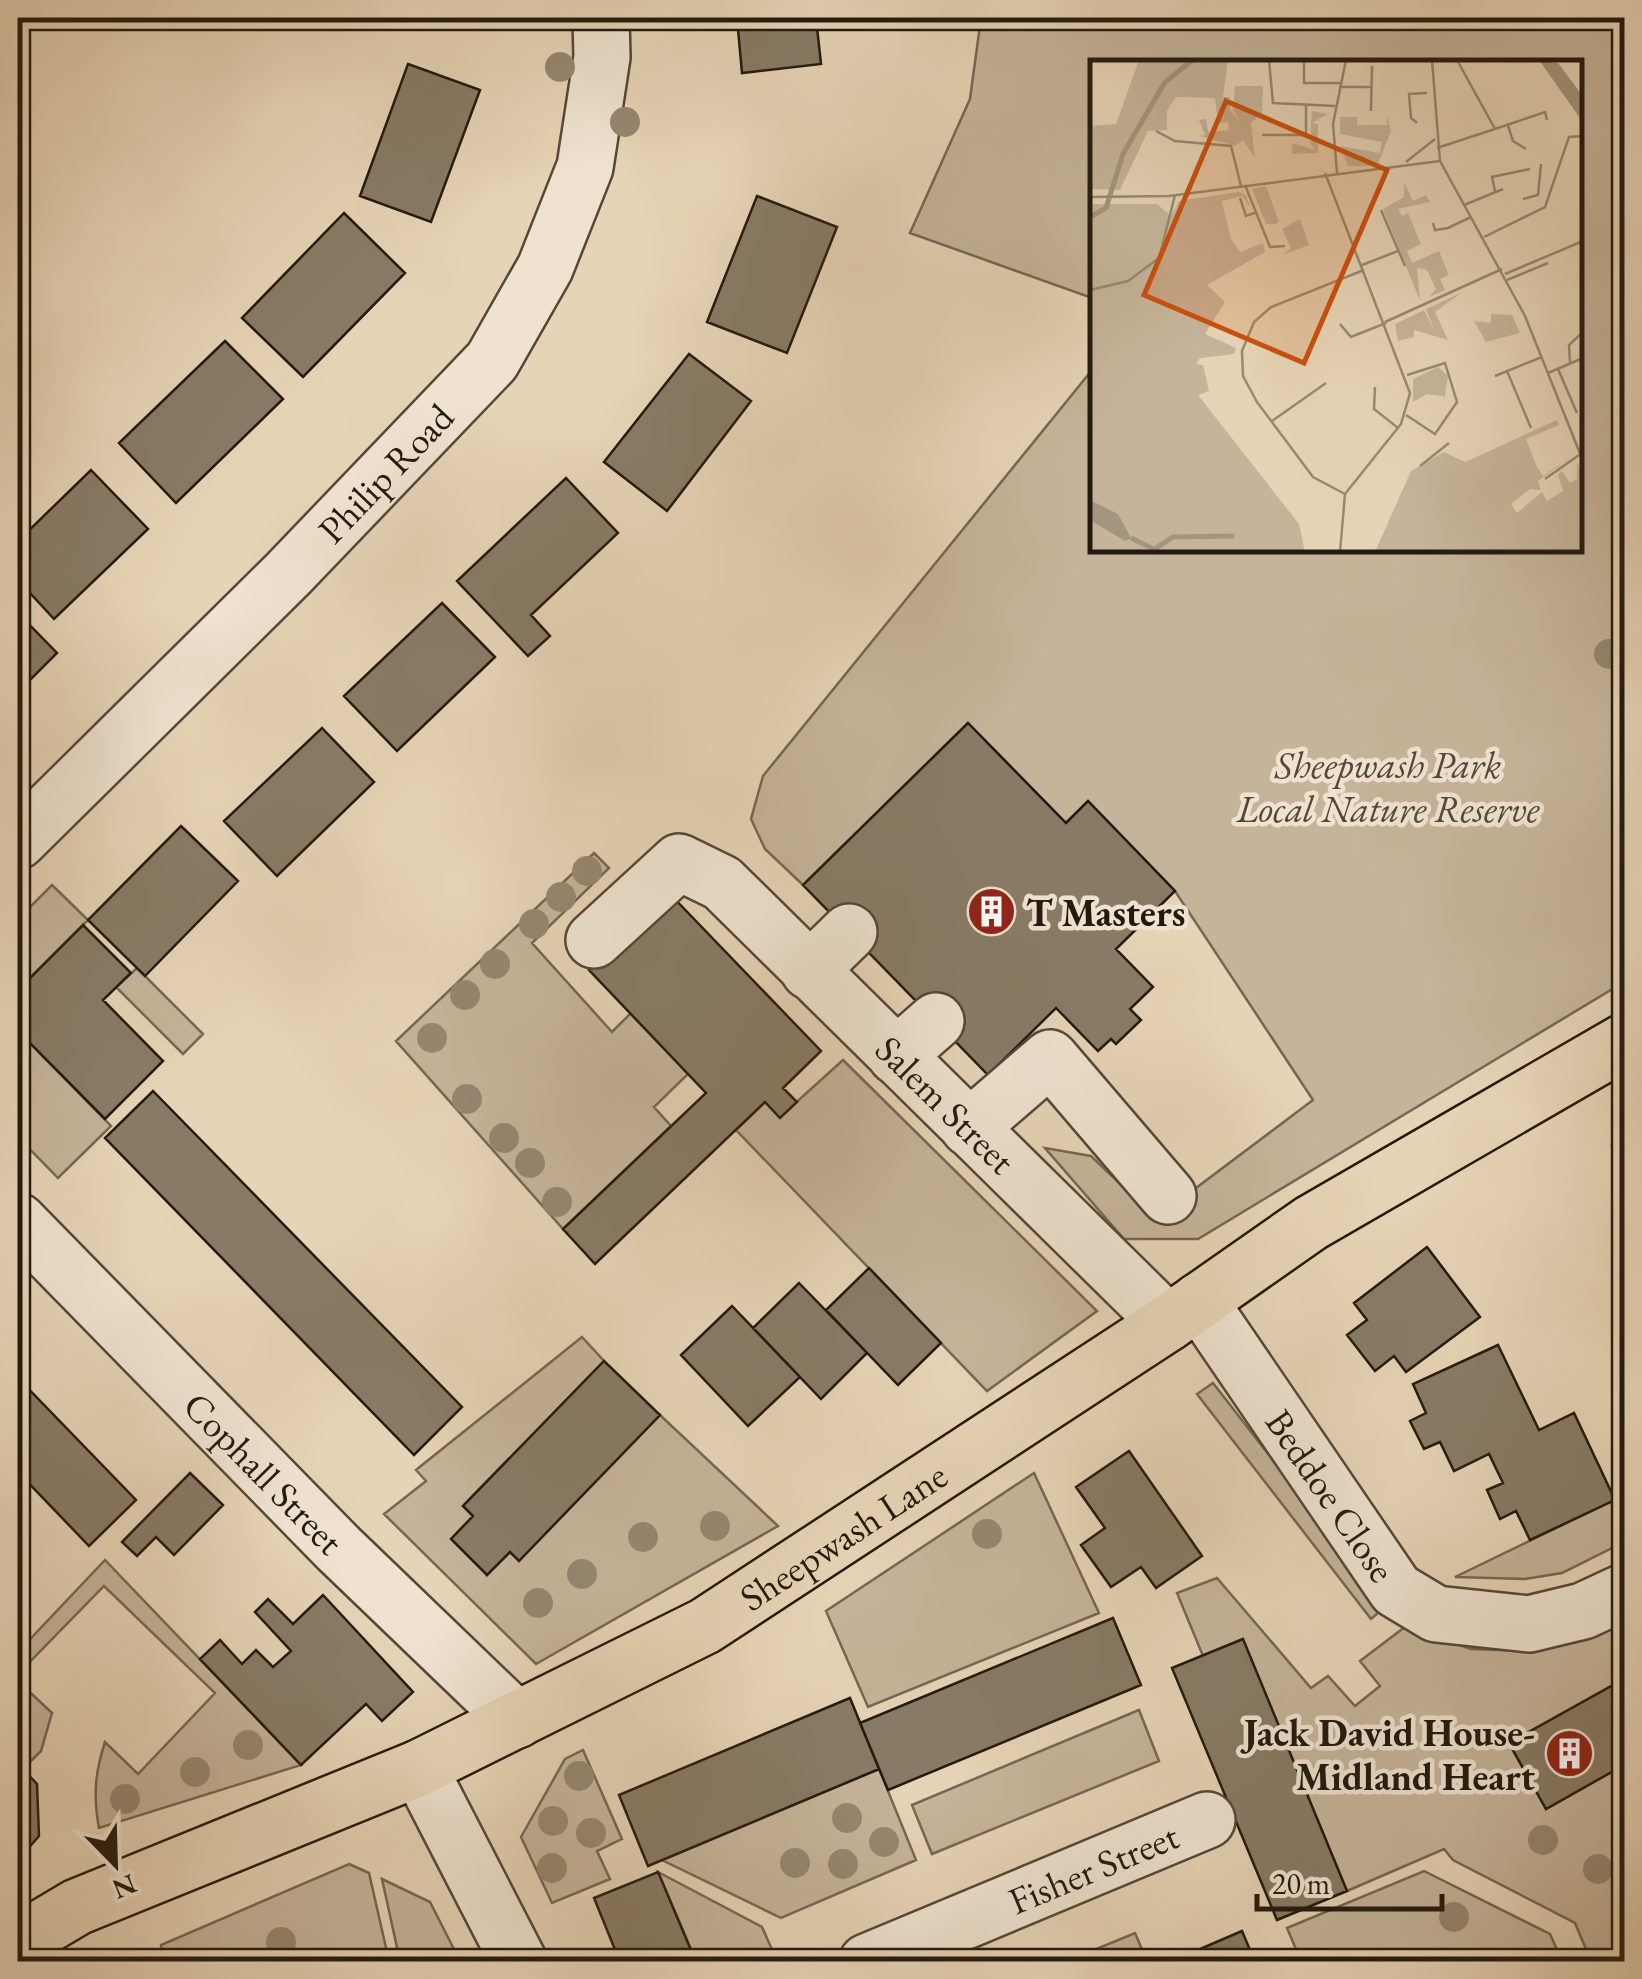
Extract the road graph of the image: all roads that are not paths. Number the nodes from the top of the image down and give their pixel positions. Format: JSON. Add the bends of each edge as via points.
{"nodes":[{"id":1,"x":601,"y":18,"type":"edge"},
{"id":2,"x":18,"y":842,"type":"edge"},
{"id":3,"x":850,"y":932,"type":"dead end"},
{"id":4,"x":594,"y":940,"type":"dead end"},
{"id":5,"x":809,"y":971,"type":"junction"},
{"id":6,"x":1624,"y":1042,"type":"edge"},
{"id":7,"x":969,"y":1128,"type":"junction"},
{"id":8,"x":1168,"y":1196,"type":"dead end"},
{"id":9,"x":18,"y":1221,"type":"edge"},
{"id":10,"x":1184,"y":1312,"type":"junction"},
{"id":11,"x":1624,"y":1592,"type":"edge"},
{"id":12,"x":517,"y":1720,"type":"junction"},
{"id":13,"x":420,"y":1768,"type":"junction"},
{"id":14,"x":1207,"y":1820,"type":"dead end"},
{"id":15,"x":18,"y":1942,"type":"edge"},
{"id":16,"x":520,"y":1962,"type":"edge"},
{"id":17,"x":867,"y":1962,"type":"edge"}],
"edges":[{"from":1,"to":2,"type":"street","name":"Philip Road","via":[[602,58],[585,166],[545,268],[492,361]]},
{"from":3,"to":5,"type":"street"},
{"from":4,"to":5,"type":"street","name":"Salem Street","via":[[679,862],[722,883]]},
{"from":5,"to":7,"type":"street","name":"Salem Street","via":[[916,1039]]},
{"from":6,"to":10,"type":"main road","name":"Sheepwash Lane","via":[[1311,1223]]},
{"from":7,"to":8,"type":"street","via":[[1050,1058]]},
{"from":7,"to":10,"type":"street","name":"Salem Street"},
{"from":9,"to":12,"type":"street","name":"Cophall Street"},
{"from":10,"to":11,"type":"street","name":"Beddoe Close","via":[[1396,1590],[1436,1614],[1530,1624],[1584,1611]]},
{"from":10,"to":12,"type":"main road","name":"Sheepwash Lane","via":[[706,1626]]},
{"from":12,"to":13,"type":"main road","name":"Sheepwash Lane"},
{"from":13,"to":15,"type":"main road","name":"Sheepwash Lane","via":[[77,1907]]},
{"from":13,"to":16,"type":"street"},
{"from":14,"to":17,"type":"street","name":"Fisher Street"}]}
